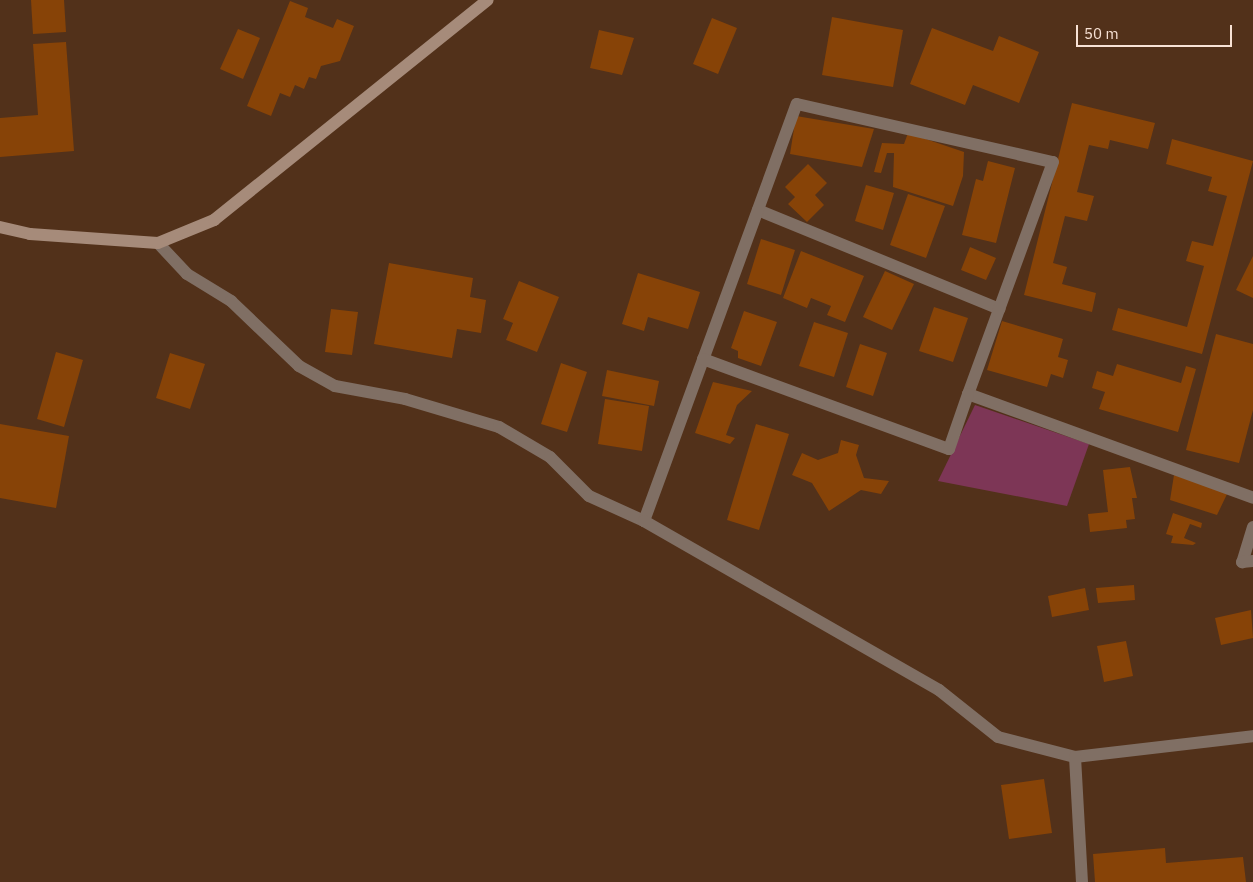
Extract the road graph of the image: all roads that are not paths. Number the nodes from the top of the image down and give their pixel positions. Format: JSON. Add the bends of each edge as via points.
{"nodes":[{"id":1,"x":488,"y":0,"type":"edge"},
{"id":2,"x":758,"y":210,"type":"junction"},
{"id":3,"x":0,"y":228,"type":"edge"},
{"id":4,"x":158,"y":243,"type":"junction"},
{"id":5,"x":999,"y":309,"type":"junction"},
{"id":6,"x":703,"y":359,"type":"junction"},
{"id":7,"x":968,"y":394,"type":"junction"},
{"id":8,"x":1253,"y":498,"type":"edge"},
{"id":9,"x":644,"y":521,"type":"junction"},
{"id":10,"x":1253,"y":527,"type":"edge"},
{"id":11,"x":1253,"y":561,"type":"edge"},
{"id":12,"x":1253,"y":736,"type":"edge"},
{"id":13,"x":1075,"y":757,"type":"junction"},
{"id":14,"x":1082,"y":882,"type":"edge"}],
"edges":[{"from":1,"to":4,"type":"street","via":[[214,220]]},
{"from":2,"to":5,"type":"street"},
{"from":2,"to":5,"type":"street","via":[[797,104],[1053,162]]},
{"from":2,"to":6,"type":"street"},
{"from":3,"to":4,"type":"street","via":[[30,234]]},
{"from":4,"to":9,"type":"street","via":[[187,274],[231,301],[299,366],[335,386],[405,399],[500,427],[550,457],[589,496]]},
{"from":5,"to":7,"type":"street"},
{"from":6,"to":7,"type":"street","via":[[949,449]]},
{"from":6,"to":9,"type":"street"},
{"from":7,"to":8,"type":"street"},
{"from":9,"to":13,"type":"street","via":[[939,690],[998,737]]},
{"from":10,"to":11,"type":"street","via":[[1242,562]]},
{"from":12,"to":13,"type":"street"},
{"from":13,"to":14,"type":"street"}]}
